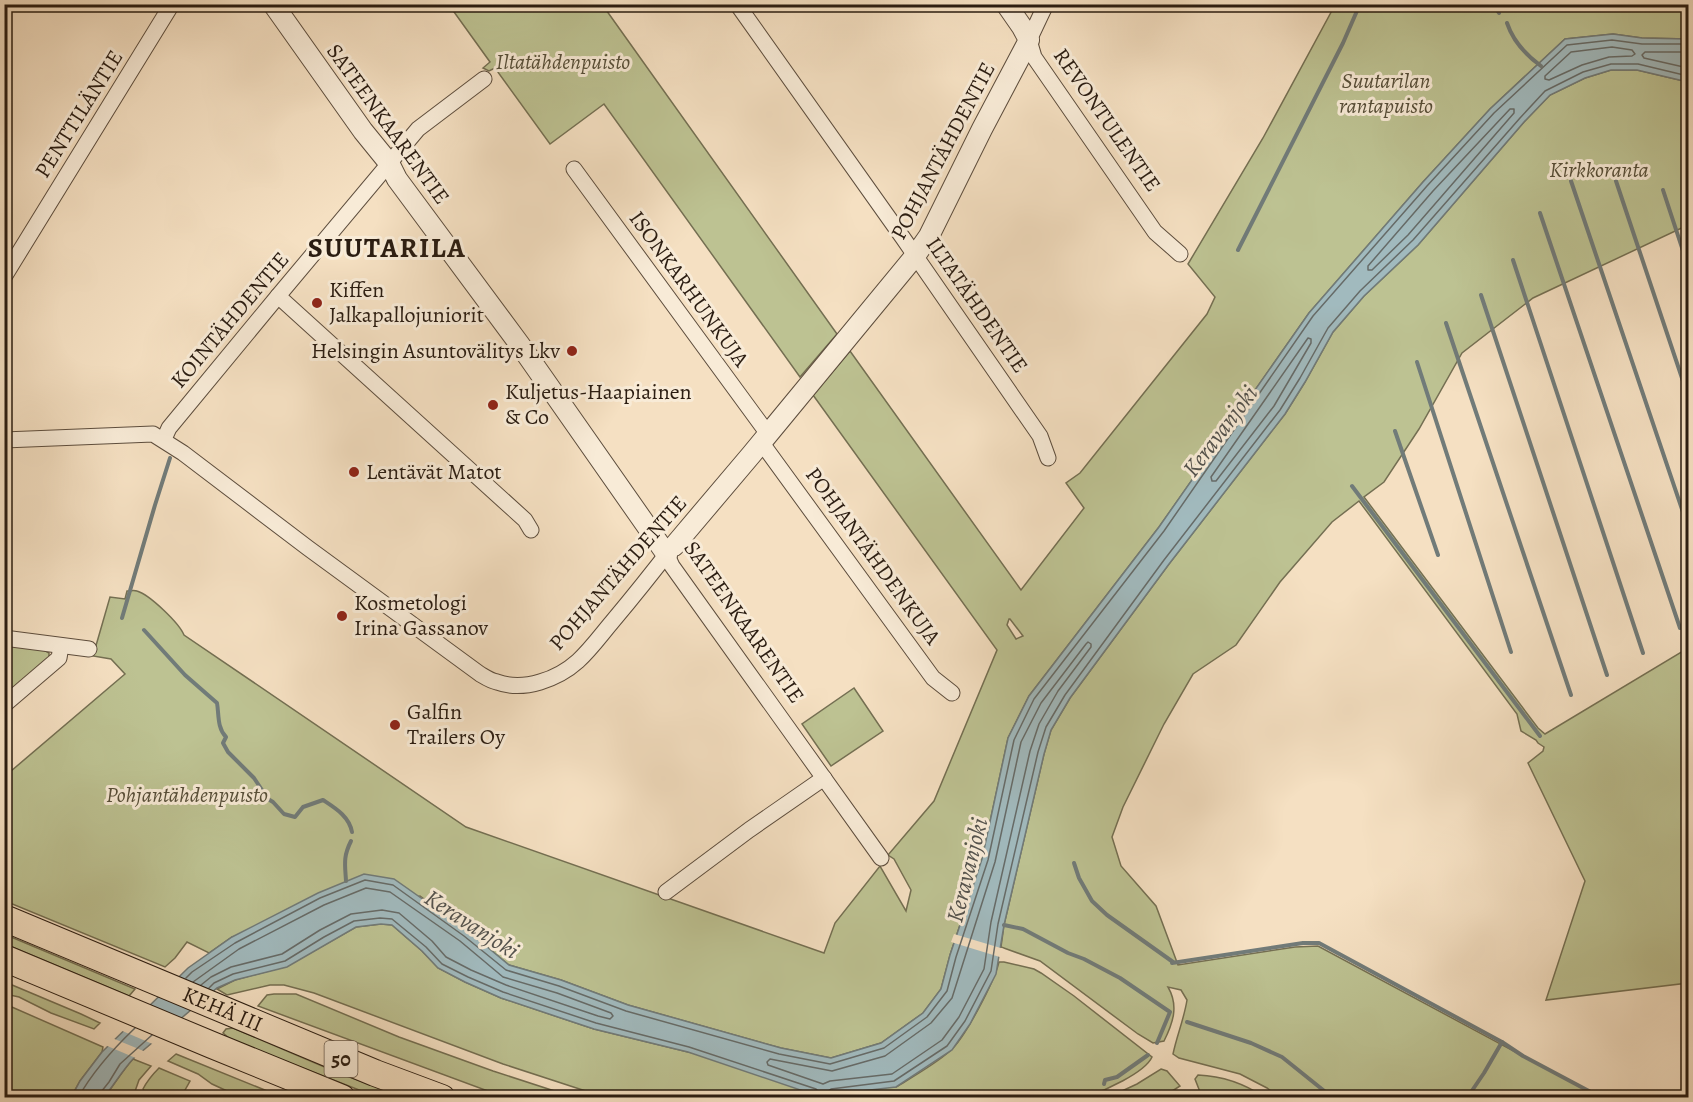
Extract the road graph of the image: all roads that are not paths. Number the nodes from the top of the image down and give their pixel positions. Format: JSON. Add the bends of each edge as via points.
{"nodes":[{"id":1,"x":172,"y":4,"type":"edge"},
{"id":2,"x":273,"y":4,"type":"edge"},
{"id":3,"x":737,"y":4,"type":"edge"},
{"id":4,"x":1006,"y":4,"type":"edge"},
{"id":5,"x":1046,"y":4,"type":"edge"},
{"id":6,"x":1029,"y":40,"type":"junction"},
{"id":7,"x":484,"y":79,"type":"dead end"},
{"id":8,"x":389,"y":163,"type":"junction"},
{"id":9,"x":574,"y":169,"type":"dead end"},
{"id":10,"x":1180,"y":254,"type":"dead end"},
{"id":11,"x":915,"y":256,"type":"junction"},
{"id":12,"x":4,"y":277,"type":"edge"},
{"id":13,"x":278,"y":296,"type":"junction"},
{"id":14,"x":765,"y":438,"type":"junction"},
{"id":15,"x":164,"y":439,"type":"junction"},
{"id":16,"x":4,"y":440,"type":"edge"},
{"id":17,"x":1048,"y":459,"type":"dead end"},
{"id":18,"x":531,"y":530,"type":"dead end"},
{"id":19,"x":670,"y":550,"type":"junction"},
{"id":20,"x":4,"y":638,"type":"edge"},
{"id":21,"x":61,"y":646,"type":"junction"},
{"id":22,"x":89,"y":649,"type":"dead end"},
{"id":23,"x":952,"y":693,"type":"dead end"},
{"id":24,"x":4,"y":705,"type":"edge"},
{"id":25,"x":824,"y":778,"type":"junction"},
{"id":26,"x":882,"y":858,"type":"dead end"},
{"id":27,"x":666,"y":892,"type":"dead end"},
{"id":28,"x":4,"y":918,"type":"edge"},
{"id":29,"x":4,"y":958,"type":"edge"},
{"id":30,"x":4,"y":965,"type":"edge"},
{"id":31,"x":54,"y":980,"type":"junction"},
{"id":32,"x":342,"y":1098,"type":"edge"},
{"id":33,"x":442,"y":1098,"type":"edge"}],
"edges":[{"from":1,"to":12,"type":"street","name":"PENTTILÄNTIE"},
{"from":2,"to":8,"type":"street","name":"SATEENKAARENTIE"},
{"from":3,"to":11,"type":"street","name":"ILTATÄHDENTIE"},
{"from":4,"to":6,"type":"street","name":"REVONTULENTIE"},
{"from":5,"to":6,"type":"street","name":"POHJANTÄHDENTIE"},
{"from":6,"to":10,"type":"street","name":"REVONTULENTIE","via":[[1034,57],[1155,232]]},
{"from":6,"to":11,"type":"street","name":"POHJANTÄHDENTIE","via":[[929,236]]},
{"from":7,"to":8,"type":"street","name":"KOINTÄHDENTIE","via":[[418,129]]},
{"from":8,"to":13,"type":"street","name":"KOINTÄHDENTIE"},
{"from":8,"to":19,"type":"street","name":"SATEENKAARENTIE","via":[[396,178],[661,544]]},
{"from":9,"to":14,"type":"street","name":"ISONKARHUNKUJA"},
{"from":11,"to":14,"type":"street","name":"POHJANTÄHDENTIE"},
{"from":11,"to":17,"type":"street","name":"ILTATÄHDENTIE","via":[[1040,436]]},
{"from":13,"to":15,"type":"street","name":"KOINTÄHDENTIE"},
{"from":13,"to":18,"type":"street","via":[[525,520]]},
{"from":14,"to":19,"type":"street","name":"POHJANTÄHDENTIE"},
{"from":14,"to":23,"type":"street","name":"POHJANTÄHDENKUJA","via":[[933,678]]},
{"from":15,"to":16,"type":"street","name":"POHJANTÄHDENTIE","via":[[153,434]]},
{"from":15,"to":19,"type":"street","name":"POHJANTÄHDENTIE","via":[[480,674],[506,685],[548,679],[579,660]]},
{"from":19,"to":25,"type":"street","name":"SATEENKAARENTIE","via":[[672,566]]},
{"from":20,"to":21,"type":"street"},
{"from":21,"to":22,"type":"street"},
{"from":21,"to":24,"type":"street","via":[[59,658]]},
{"from":25,"to":26,"type":"street","name":"SATEENKAARENTIE"},
{"from":25,"to":27,"type":"street"},
{"from":28,"to":33,"type":"highway","name":"KEHÄ III","number":"50"},
{"from":29,"to":31,"type":"highway","name":"KEHÄ III","number":"50"},
{"from":30,"to":31,"type":"highway"},
{"from":31,"to":32,"type":"highway","name":"KEHÄ III","number":"50"}]}
